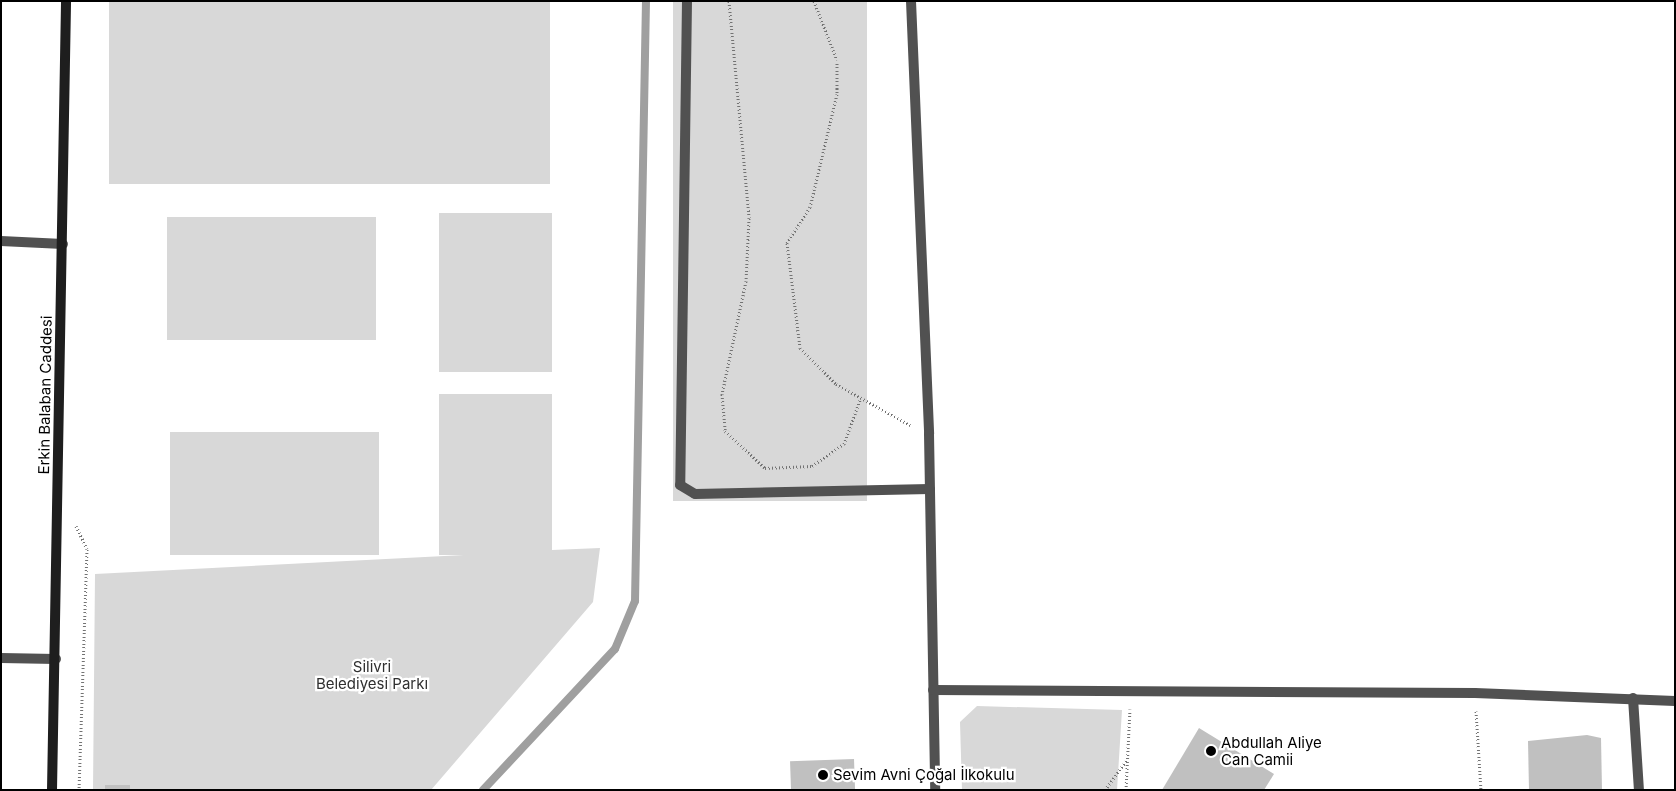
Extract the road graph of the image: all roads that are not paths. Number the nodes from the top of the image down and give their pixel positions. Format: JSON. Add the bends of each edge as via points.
{"nodes":[{"id":1,"x":66,"y":1,"type":"edge"},
{"id":2,"x":687,"y":1,"type":"edge"},
{"id":3,"x":912,"y":1,"type":"edge"},
{"id":4,"x":1,"y":241,"type":"edge"},
{"id":5,"x":63,"y":244,"type":"junction"},
{"id":6,"x":930,"y":489,"type":"junction"},
{"id":7,"x":1,"y":658,"type":"edge"},
{"id":8,"x":56,"y":659,"type":"junction"},
{"id":9,"x":933,"y":690,"type":"junction"},
{"id":10,"x":1633,"y":698,"type":"junction"},
{"id":11,"x":1675,"y":702,"type":"edge"},
{"id":12,"x":52,"y":790,"type":"edge"},
{"id":13,"x":935,"y":790,"type":"edge"},
{"id":14,"x":1639,"y":790,"type":"edge"}],
"edges":[{"from":1,"to":5,"type":"street","name":"Erkin Balaban Caddesi"},
{"from":2,"to":6,"type":"street","via":[[680,485],[695,494]]},
{"from":3,"to":6,"type":"street"},
{"from":4,"to":5,"type":"street"},
{"from":5,"to":8,"type":"street","name":"Erkin Balaban Caddesi"},
{"from":6,"to":9,"type":"street"},
{"from":7,"to":8,"type":"street"},
{"from":8,"to":12,"type":"street","name":"Erkin Balaban Caddesi"},
{"from":9,"to":10,"type":"street","via":[[1475,693]]},
{"from":9,"to":13,"type":"street"},
{"from":10,"to":11,"type":"street"},
{"from":10,"to":14,"type":"street"}]}
